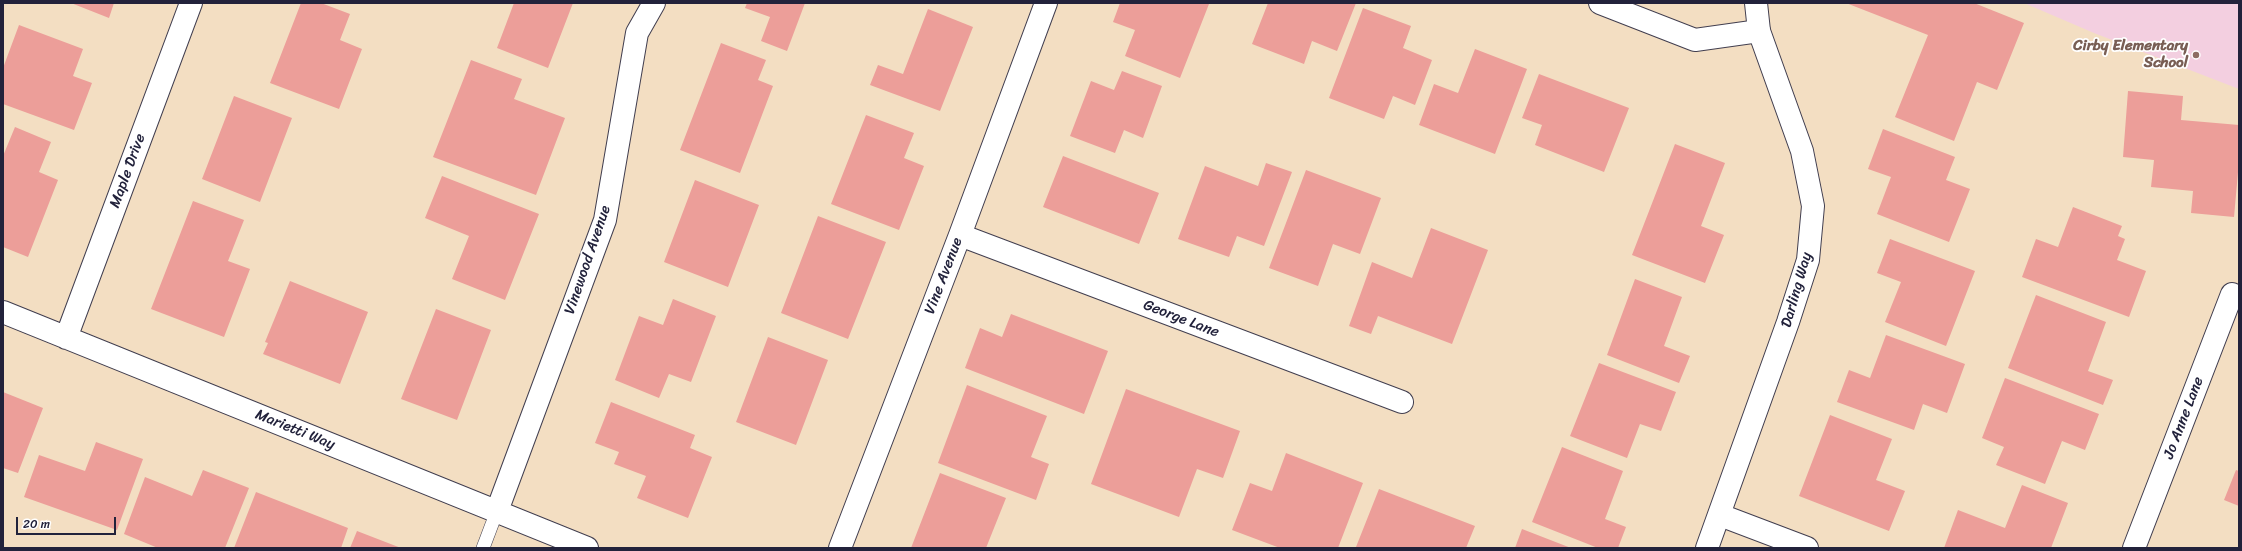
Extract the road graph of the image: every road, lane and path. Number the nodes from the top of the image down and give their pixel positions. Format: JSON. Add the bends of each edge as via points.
{"nodes":[{"id":1,"x":191,"y":3,"type":"edge"},
{"id":2,"x":654,"y":3,"type":"edge"},
{"id":3,"x":1046,"y":3,"type":"edge"},
{"id":4,"x":1600,"y":3,"type":"edge"},
{"id":5,"x":1756,"y":3,"type":"edge"},
{"id":6,"x":1759,"y":31,"type":"junction"},
{"id":7,"x":960,"y":235,"type":"junction"},
{"id":8,"x":2239,"y":297,"type":"edge"},
{"id":9,"x":3,"y":312,"type":"edge"},
{"id":10,"x":66,"y":338,"type":"junction"},
{"id":11,"x":1402,"y":402,"type":"dead end"},
{"id":12,"x":497,"y":511,"type":"junction"},
{"id":13,"x":1720,"y":515,"type":"junction"},
{"id":14,"x":483,"y":548,"type":"edge"},
{"id":15,"x":587,"y":548,"type":"edge"},
{"id":16,"x":840,"y":548,"type":"edge"},
{"id":17,"x":1707,"y":548,"type":"edge"},
{"id":18,"x":1807,"y":548,"type":"edge"},
{"id":19,"x":2134,"y":548,"type":"edge"}],
"edges":[{"from":1,"to":10,"type":"street","name":"Maple Drive"},
{"from":2,"to":12,"type":"street","name":"Vinewood Avenue","via":[[637,33],[605,220]]},
{"from":3,"to":7,"type":"street","name":"Vine Avenue"},
{"from":4,"to":6,"type":"street","via":[[1695,40]]},
{"from":5,"to":6,"type":"street","name":"Darling Way"},
{"from":6,"to":13,"type":"street","name":"Darling Way","via":[[1802,151],[1813,206],[1806,267]]},
{"from":7,"to":11,"type":"street","name":"George Lane"},
{"from":7,"to":16,"type":"street","name":"Vine Avenue"},
{"from":8,"to":19,"type":"street","name":"Jo Anne Lane","via":[[2232,294]]},
{"from":9,"to":10,"type":"street","name":"Marietti Way"},
{"from":10,"to":12,"type":"street","name":"Marietti Way"},
{"from":12,"to":14,"type":"lane"},
{"from":12,"to":15,"type":"street","name":"Marietti Way"},
{"from":13,"to":17,"type":"street","name":"Darling Way"},
{"from":13,"to":18,"type":"street"}]}
